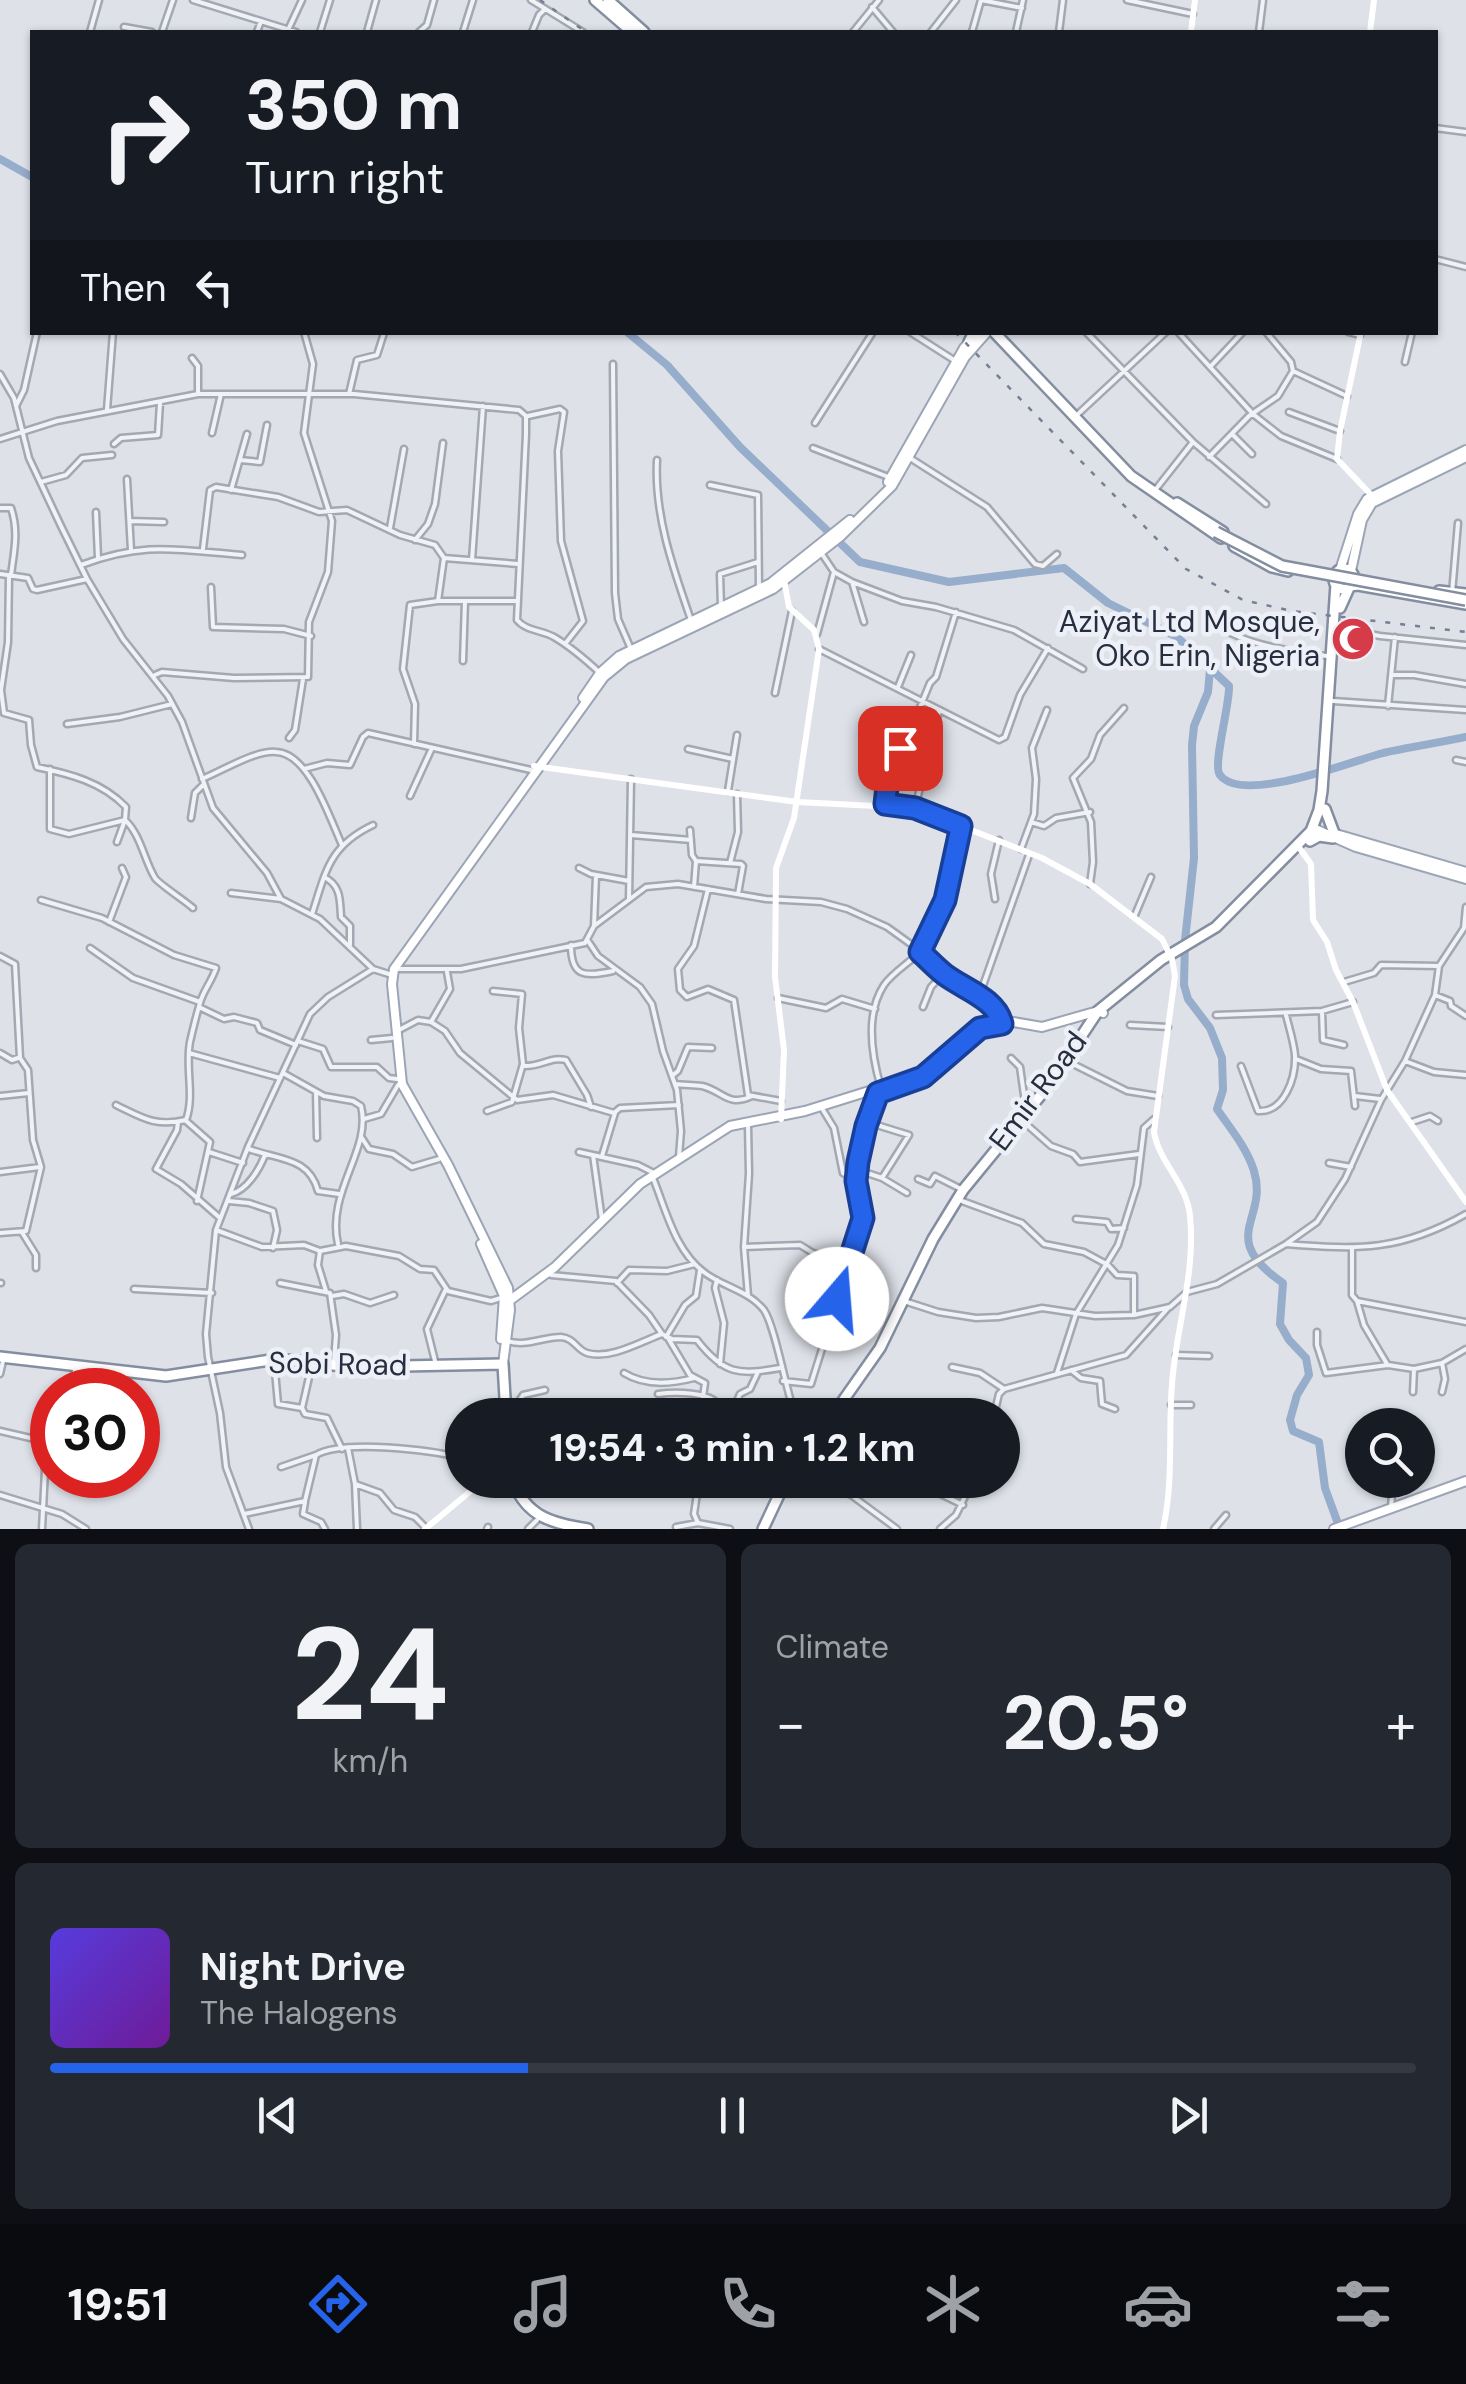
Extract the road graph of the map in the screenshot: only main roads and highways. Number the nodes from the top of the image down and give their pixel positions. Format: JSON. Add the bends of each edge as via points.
{"nodes":[{"id":1,"x":595,"y":0,"type":"edge"},
{"id":2,"x":608,"y":0,"type":"edge"},
{"id":3,"x":630,"y":30,"type":"edge"},
{"id":4,"x":642,"y":30,"type":"edge"},
{"id":5,"x":988,"y":335,"type":"edge"},
{"id":6,"x":994,"y":335,"type":"edge"},
{"id":7,"x":1005,"y":335,"type":"edge"},
{"id":8,"x":974,"y":336,"type":"edge"},
{"id":9,"x":1462,"y":456,"type":"edge"},
{"id":10,"x":1172,"y":504,"type":"junction"},
{"id":11,"x":839,"y":534,"type":"junction"},
{"id":12,"x":1342,"y":576,"type":"junction"},
{"id":13,"x":784,"y":578,"type":"junction"},
{"id":14,"x":1350,"y":587,"type":"junction"},
{"id":15,"x":1466,"y":599,"type":"edge"},
{"id":16,"x":1326,"y":765,"type":"junction"},
{"id":17,"x":535,"y":767,"type":"junction"},
{"id":18,"x":1325,"y":792,"type":"junction"},
{"id":19,"x":1325,"y":809,"type":"junction"},
{"id":20,"x":1316,"y":827,"type":"junction"},
{"id":21,"x":1333,"y":836,"type":"junction"},
{"id":22,"x":1310,"y":841,"type":"junction"},
{"id":23,"x":1300,"y":848,"type":"junction"},
{"id":24,"x":1466,"y":873,"type":"edge"},
{"id":25,"x":1098,"y":1015,"type":"junction"},
{"id":26,"x":394,"y":1034,"type":"junction"},
{"id":27,"x":880,"y":1090,"type":"junction"},
{"id":28,"x":781,"y":1117,"type":"junction"},
{"id":29,"x":1025,"y":1118,"type":"junction"},
{"id":30,"x":654,"y":1176,"type":"junction"},
{"id":31,"x":906,"y":1302,"type":"junction"},
{"id":32,"x":506,"y":1305,"type":"junction"},
{"id":33,"x":2,"y":1357,"type":"edge"},
{"id":34,"x":500,"y":1364,"type":"junction"},
{"id":35,"x":504,"y":1398,"type":"edge"},
{"id":36,"x":847,"y":1398,"type":"edge"},
{"id":37,"x":1466,"y":1481,"type":"edge"},
{"id":38,"x":517,"y":1498,"type":"edge"},
{"id":39,"x":520,"y":1498,"type":"edge"},
{"id":40,"x":776,"y":1498,"type":"edge"},
{"id":41,"x":1337,"y":1527,"type":"edge"},
{"id":42,"x":561,"y":1529,"type":"edge"},
{"id":43,"x":588,"y":1529,"type":"edge"},
{"id":44,"x":761,"y":1529,"type":"edge"}],
"edges":[{"from":1,"to":3,"type":"highway"},
{"from":2,"to":4,"type":"highway"},
{"from":5,"to":11,"type":"main road","via":[[968,353],[884,495]]},
{"from":6,"to":10,"type":"highway","via":[[1121,467]]},
{"from":7,"to":10,"type":"highway"},
{"from":8,"to":11,"type":"main road","via":[[891,478]]},
{"from":9,"to":12,"type":"main road","via":[[1360,508]]},
{"from":10,"to":12,"type":"highway","via":[[1276,563]]},
{"from":10,"to":15,"type":"highway","bridge":true,"via":[[1283,564]]},
{"from":11,"to":13,"type":"main road"},
{"from":12,"to":14,"type":"highway","via":[[1354,580]]},
{"from":12,"to":15,"type":"highway"},
{"from":12,"to":16,"type":"highway"},
{"from":13,"to":17,"type":"main road","via":[[614,667]]},
{"from":13,"to":17,"type":"main road","via":[[630,649],[600,673]]},
{"from":14,"to":15,"type":"highway"},
{"from":14,"to":16,"type":"highway","via":[[1342,598]]},
{"from":16,"to":18,"type":"highway"},
{"from":17,"to":26,"type":"main road","via":[[391,973]]},
{"from":18,"to":19,"type":"highway"},
{"from":18,"to":20,"type":"highway"},
{"from":19,"to":20,"type":"highway"},
{"from":19,"to":21,"type":"highway"},
{"from":20,"to":21,"type":"main road"},
{"from":20,"to":22,"type":"highway","name":"Emir Road"},
{"from":20,"to":23,"type":"highway","name":"Emir Road"},
{"from":21,"to":22,"type":"highway"},
{"from":21,"to":24,"type":"main road"},
{"from":22,"to":23,"type":"highway","name":"Emir Road"},
{"from":23,"to":25,"type":"highway","name":"Emir Road","via":[[1218,932],[1171,956]]},
{"from":25,"to":27,"type":"main road","via":[[1042,1027],[978,1024],[931,1068]]},
{"from":25,"to":29,"type":"highway","name":"Emir Road"},
{"from":25,"to":29,"type":"highway","name":"Emir Road"},
{"from":26,"to":32,"type":"main road","via":[[404,1102],[439,1159]]},
{"from":26,"to":32,"type":"main road","via":[[407,1096],[504,1276]]},
{"from":27,"to":28,"type":"main road"},
{"from":27,"to":28,"type":"main road"},
{"from":28,"to":30,"type":"main road","via":[[732,1129]]},
{"from":28,"to":30,"type":"main road","via":[[735,1124]]},
{"from":29,"to":31,"type":"highway","name":"Emir Road","via":[[962,1202]]},
{"from":29,"to":31,"type":"highway","name":"Emir Road","via":[[963,1190]]},
{"from":30,"to":32,"type":"main road"},
{"from":30,"to":32,"type":"main road","via":[[551,1275]]},
{"from":31,"to":36,"type":"highway","name":"Emir Road"},
{"from":32,"to":34,"type":"main road"},
{"from":32,"to":34,"type":"main road"},
{"from":33,"to":34,"type":"highway","name":"Sobi Road","via":[[166,1376],[274,1360]]},
{"from":34,"to":35,"type":"highway"},
{"from":37,"to":41,"type":"main road"},
{"from":38,"to":42,"type":"highway","via":[[537,1520]]},
{"from":39,"to":43,"type":"highway","via":[[540,1517]]},
{"from":40,"to":44,"type":"highway"}]}
